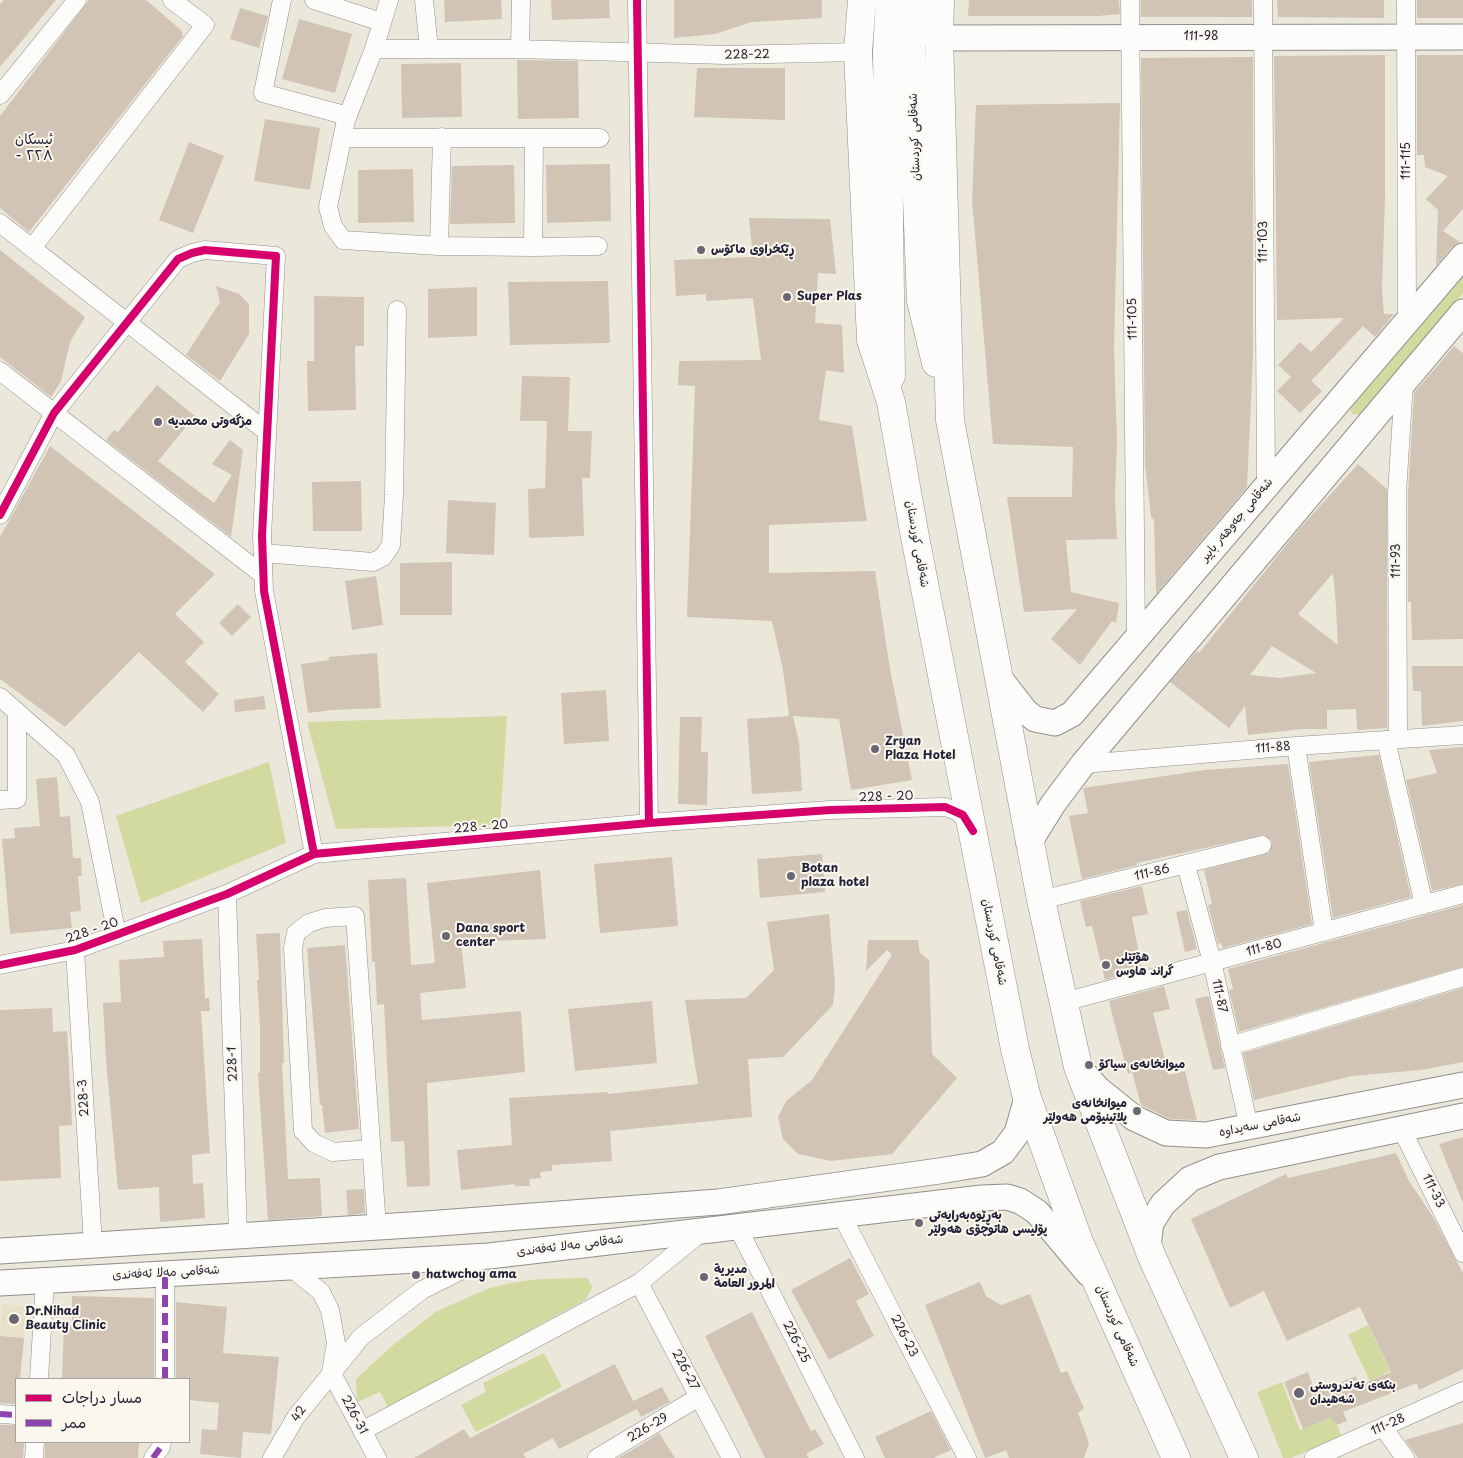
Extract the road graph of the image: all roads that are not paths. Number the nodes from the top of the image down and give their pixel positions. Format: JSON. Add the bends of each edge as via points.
{"nodes":[{"id":1,"x":77,"y":0,"type":"edge"},
{"id":2,"x":172,"y":0,"type":"edge"},
{"id":3,"x":282,"y":0,"type":"edge"},
{"id":4,"x":314,"y":0,"type":"edge"},
{"id":5,"x":390,"y":0,"type":"edge"},
{"id":6,"x":424,"y":0,"type":"edge"},
{"id":7,"x":521,"y":0,"type":"edge"},
{"id":8,"x":637,"y":0,"type":"edge"},
{"id":9,"x":862,"y":0,"type":"edge"},
{"id":10,"x":890,"y":0,"type":"edge"},
{"id":11,"x":914,"y":0,"type":"edge"},
{"id":12,"x":940,"y":0,"type":"edge"},
{"id":13,"x":1130,"y":0,"type":"edge"},
{"id":14,"x":1264,"y":0,"type":"edge"},
{"id":15,"x":1406,"y":0,"type":"edge"},
{"id":16,"x":382,"y":22,"type":"junction"},
{"id":17,"x":1130,"y":37,"type":"junction"},
{"id":18,"x":1263,"y":37,"type":"junction"},
{"id":19,"x":1406,"y":37,"type":"junction"},
{"id":20,"x":1463,"y":37,"type":"edge"},
{"id":21,"x":939,"y":38,"type":"junction"},
{"id":22,"x":429,"y":49,"type":"junction"},
{"id":23,"x":520,"y":49,"type":"junction"},
{"id":24,"x":374,"y":50,"type":"junction"},
{"id":25,"x":858,"y":52,"type":"junction"},
{"id":26,"x":637,"y":54,"type":"junction"},
{"id":27,"x":0,"y":95,"type":"edge"},
{"id":28,"x":348,"y":116,"type":"junction"},
{"id":29,"x":442,"y":137,"type":"junction"},
{"id":30,"x":342,"y":138,"type":"junction"},
{"id":31,"x":534,"y":138,"type":"junction"},
{"id":32,"x":600,"y":138,"type":"dead end"},
{"id":33,"x":0,"y":223,"type":"edge"},
{"id":34,"x":439,"y":246,"type":"junction"},
{"id":35,"x":598,"y":246,"type":"dead end"},
{"id":36,"x":533,"y":247,"type":"junction"},
{"id":37,"x":32,"y":248,"type":"junction"},
{"id":38,"x":1463,"y":256,"type":"edge"},
{"id":39,"x":397,"y":310,"type":"dead end"},
{"id":40,"x":1463,"y":312,"type":"edge"},
{"id":41,"x":127,"y":321,"type":"junction"},
{"id":42,"x":1407,"y":321,"type":"junction"},
{"id":43,"x":0,"y":371,"type":"edge"},
{"id":44,"x":1404,"y":382,"type":"junction"},
{"id":45,"x":891,"y":402,"type":"junction"},
{"id":46,"x":54,"y":413,"type":"junction"},
{"id":47,"x":1326,"y":418,"type":"junction"},
{"id":48,"x":950,"y":420,"type":"junction"},
{"id":49,"x":267,"y":432,"type":"junction"},
{"id":50,"x":1352,"y":445,"type":"junction"},
{"id":51,"x":1266,"y":484,"type":"junction"},
{"id":52,"x":0,"y":515,"type":"edge"},
{"id":53,"x":263,"y":553,"type":"junction"},
{"id":54,"x":263,"y":575,"type":"junction"},
{"id":55,"x":1136,"y":639,"type":"junction"},
{"id":56,"x":1001,"y":680,"type":"junction"},
{"id":57,"x":0,"y":697,"type":"edge"},
{"id":58,"x":17,"y":714,"type":"junction"},
{"id":59,"x":1463,"y":735,"type":"edge"},
{"id":60,"x":1392,"y":740,"type":"junction"},
{"id":61,"x":1296,"y":746,"type":"junction"},
{"id":62,"x":1083,"y":764,"type":"junction"},
{"id":63,"x":0,"y":800,"type":"edge"},
{"id":64,"x":649,"y":823,"type":"junction"},
{"id":65,"x":973,"y":831,"type":"junction"},
{"id":66,"x":1029,"y":843,"type":"junction"},
{"id":67,"x":1262,"y":845,"type":"dead end"},
{"id":68,"x":314,"y":854,"type":"junction"},
{"id":69,"x":1186,"y":865,"type":"junction"},
{"id":70,"x":227,"y":894,"type":"junction"},
{"id":71,"x":1463,"y":894,"type":"edge"},
{"id":72,"x":1041,"y":900,"type":"junction"},
{"id":73,"x":1424,"y":905,"type":"junction"},
{"id":74,"x":1324,"y":932,"type":"junction"},
{"id":75,"x":117,"y":935,"type":"junction"},
{"id":76,"x":75,"y":950,"type":"junction"},
{"id":77,"x":1212,"y":962,"type":"junction"},
{"id":78,"x":0,"y":965,"type":"edge"},
{"id":79,"x":1463,"y":977,"type":"edge"},
{"id":80,"x":1064,"y":1002,"type":"junction"},
{"id":81,"x":1230,"y":1046,"type":"junction"},
{"id":82,"x":1078,"y":1067,"type":"junction"},
{"id":83,"x":1463,"y":1085,"type":"edge"},
{"id":84,"x":1027,"y":1098,"type":"junction"},
{"id":85,"x":1463,"y":1116,"type":"edge"},
{"id":86,"x":1241,"y":1129,"type":"junction"},
{"id":87,"x":1402,"y":1130,"type":"junction"},
{"id":88,"x":371,"y":1149,"type":"junction"},
{"id":89,"x":1241,"y":1163,"type":"junction"},
{"id":90,"x":782,"y":1193,"type":"junction"},
{"id":91,"x":841,"y":1214,"type":"junction"},
{"id":92,"x":784,"y":1221,"type":"junction"},
{"id":93,"x":737,"y":1226,"type":"junction"},
{"id":94,"x":377,"y":1227,"type":"junction"},
{"id":95,"x":703,"y":1230,"type":"junction"},
{"id":96,"x":238,"y":1235,"type":"junction"},
{"id":97,"x":101,"y":1245,"type":"junction"},
{"id":98,"x":1148,"y":1246,"type":"junction"},
{"id":99,"x":0,"y":1251,"type":"edge"},
{"id":100,"x":1463,"y":1253,"type":"edge"},
{"id":101,"x":489,"y":1256,"type":"junction"},
{"id":102,"x":289,"y":1266,"type":"junction"},
{"id":103,"x":165,"y":1273,"type":"junction"},
{"id":104,"x":107,"y":1276,"type":"junction"},
{"id":105,"x":45,"y":1280,"type":"junction"},
{"id":106,"x":0,"y":1283,"type":"edge"},
{"id":107,"x":639,"y":1283,"type":"junction"},
{"id":108,"x":1099,"y":1287,"type":"junction"},
{"id":109,"x":330,"y":1372,"type":"junction"},
{"id":110,"x":39,"y":1378,"type":"edge"},
{"id":111,"x":165,"y":1378,"type":"edge"},
{"id":112,"x":1463,"y":1391,"type":"edge"},
{"id":113,"x":699,"y":1397,"type":"junction"},
{"id":114,"x":0,"y":1414,"type":"edge"},
{"id":115,"x":15,"y":1415,"type":"edge"},
{"id":116,"x":1383,"y":1427,"type":"junction"},
{"id":117,"x":362,"y":1431,"type":"junction"},
{"id":118,"x":35,"y":1443,"type":"edge"},
{"id":119,"x":162,"y":1443,"type":"edge"},
{"id":120,"x":34,"y":1458,"type":"edge"},
{"id":121,"x":154,"y":1458,"type":"edge"},
{"id":122,"x":272,"y":1458,"type":"edge"},
{"id":123,"x":377,"y":1458,"type":"edge"},
{"id":124,"x":597,"y":1458,"type":"edge"},
{"id":125,"x":731,"y":1458,"type":"edge"},
{"id":126,"x":855,"y":1458,"type":"edge"},
{"id":127,"x":967,"y":1458,"type":"edge"},
{"id":128,"x":1176,"y":1458,"type":"edge"},
{"id":129,"x":1244,"y":1458,"type":"edge"},
{"id":130,"x":1314,"y":1458,"type":"edge"},
{"id":131,"x":1405,"y":1458,"type":"edge"}],
"edges":[{"from":1,"to":27,"type":"street"},
{"from":2,"to":37,"type":"street","via":[[205,25]]},
{"from":3,"to":28,"type":"street","via":[[263,93]]},
{"from":4,"to":16,"type":"street"},
{"from":5,"to":16,"type":"street"},
{"from":6,"to":22,"type":"street"},
{"from":7,"to":23,"type":"street"},
{"from":8,"to":26,"type":"street"},
{"from":9,"to":25,"type":"highway","name":"شەقامی کوردستان"},
{"from":10,"to":45,"type":"highway","name":"شەقامی کوردستان","via":[[886,51]]},
{"from":11,"to":48,"type":"highway","name":"شەقامی کوردستان","via":[[911,46],[921,301]]},
{"from":12,"to":21,"type":"highway","name":"شەقامی کوردستان"},
{"from":13,"to":17,"type":"street","name":"111-105"},
{"from":14,"to":18,"type":"street","name":"111-103"},
{"from":15,"to":19,"type":"street","name":"111-115"},
{"from":16,"to":24,"type":"street"},
{"from":17,"to":18,"type":"main road","name":"111-98"},
{"from":17,"to":21,"type":"main road","name":"111-98"},
{"from":17,"to":55,"type":"street","name":"111-105"},
{"from":18,"to":19,"type":"main road","name":"111-98"},
{"from":18,"to":51,"type":"street","name":"111-103"},
{"from":19,"to":20,"type":"main road","name":"111-98"},
{"from":19,"to":42,"type":"street","name":"111-115"},
{"from":21,"to":48,"type":"highway","name":"شەقامی کوردستان"},
{"from":22,"to":23,"type":"street","name":"228-22"},
{"from":22,"to":24,"type":"street","name":"228-22"},
{"from":23,"to":26,"type":"street","name":"228-22"},
{"from":24,"to":28,"type":"street"},
{"from":25,"to":26,"type":"street","name":"228-22"},
{"from":25,"to":45,"type":"highway","name":"شەقامی کوردستان","via":[[871,340]]},
{"from":26,"to":64,"type":"street"},
{"from":28,"to":30,"type":"street"},
{"from":29,"to":30,"type":"street"},
{"from":29,"to":31,"type":"street"},
{"from":29,"to":34,"type":"street"},
{"from":30,"to":34,"type":"street","via":[[328,207],[333,226],[343,240]]},
{"from":31,"to":32,"type":"street"},
{"from":31,"to":36,"type":"street"},
{"from":33,"to":37,"type":"street"},
{"from":34,"to":36,"type":"street"},
{"from":35,"to":36,"type":"street"},
{"from":37,"to":41,"type":"street"},
{"from":38,"to":42,"type":"main road","name":"شەقامی جەوهەر باپیر"},
{"from":39,"to":53,"type":"street","via":[[391,545],[383,557],[373,562]]},
{"from":40,"to":44,"type":"main road"},
{"from":41,"to":46,"type":"street"},
{"from":41,"to":49,"type":"street"},
{"from":41,"to":49,"type":"street","via":[[178,260],[192,253],[205,250],[276,256]]},
{"from":42,"to":47,"type":"main road","name":"شەقامی جەوهەر باپیر"},
{"from":43,"to":46,"type":"street"},
{"from":44,"to":50,"type":"main road"},
{"from":44,"to":60,"type":"street","name":"111-93","via":[[1397,494]]},
{"from":45,"to":65,"type":"highway","name":"شەقامی کوردستان"},
{"from":46,"to":52,"type":"street"},
{"from":46,"to":54,"type":"street"},
{"from":47,"to":50,"type":"main road"},
{"from":47,"to":51,"type":"main road","name":"شەقامی جەوهەر باپیر"},
{"from":48,"to":56,"type":"highway","name":"شەقامی کوردستان"},
{"from":49,"to":53,"type":"street"},
{"from":50,"to":62,"type":"main road"},
{"from":51,"to":55,"type":"main road","name":"شەقامی جەوهەر باپیر"},
{"from":53,"to":54,"type":"street"},
{"from":54,"to":68,"type":"street"},
{"from":55,"to":56,"type":"main road","name":"شەقامی جەوهەر باپیر","via":[[1072,714],[1061,721],[1048,723],[1035,719]]},
{"from":56,"to":66,"type":"highway","name":"شەقامی کوردستان"},
{"from":57,"to":58,"type":"street"},
{"from":58,"to":63,"type":"street","via":[[17,798]]},
{"from":58,"to":75,"type":"street","via":[[66,755],[90,802]]},
{"from":59,"to":60,"type":"street","name":"111-88"},
{"from":60,"to":61,"type":"street","name":"111-88"},
{"from":60,"to":73,"type":"street","name":"111-93"},
{"from":61,"to":62,"type":"street","name":"111-88"},
{"from":61,"to":74,"type":"street"},
{"from":62,"to":66,"type":"main road"},
{"from":64,"to":65,"type":"street","name":"228 - 20","via":[[830,810],[935,807],[957,811],[967,819]]},
{"from":64,"to":68,"type":"street","name":"228 - 20"},
{"from":65,"to":84,"type":"highway","name":"شەقامی کوردستان"},
{"from":66,"to":72,"type":"highway","name":"شەقامی کوردستان"},
{"from":67,"to":69,"type":"street","name":"111-86"},
{"from":68,"to":70,"type":"street","name":"228 - 20"},
{"from":69,"to":72,"type":"street","name":"111-86"},
{"from":69,"to":77,"type":"street","name":"111-87"},
{"from":70,"to":75,"type":"street","name":"228 - 20"},
{"from":70,"to":96,"type":"street","name":"228-1"},
{"from":71,"to":73,"type":"street","name":"111-80"},
{"from":72,"to":80,"type":"highway","name":"شەقامی کوردستان"},
{"from":73,"to":74,"type":"street","name":"111-80"},
{"from":74,"to":77,"type":"street","name":"111-80"},
{"from":75,"to":76,"type":"street","name":"228 - 20"},
{"from":76,"to":78,"type":"street","name":"228 - 20"},
{"from":76,"to":97,"type":"street","name":"228-3"},
{"from":77,"to":80,"type":"street","name":"111-80"},
{"from":77,"to":81,"type":"street","name":"111-87"},
{"from":79,"to":81,"type":"street"},
{"from":80,"to":82,"type":"highway","name":"شەقامی کوردستان"},
{"from":81,"to":86,"type":"street","name":"111-87"},
{"from":82,"to":86,"type":"main road","name":"شەقامی سەیداوە","via":[[1124,1111],[1161,1131],[1206,1135]]},
{"from":82,"to":98,"type":"highway","name":"شەقامی کوردستان"},
{"from":83,"to":86,"type":"main road","name":"شەقامی سەیداوە"},
{"from":84,"to":90,"type":"main road","via":[[1014,1139],[1000,1154],[982,1164]]},
{"from":84,"to":108,"type":"highway","name":"شەقامی کوردستان","via":[[1079,1242]]},
{"from":85,"to":87,"type":"main road"},
{"from":86,"to":89,"type":"main road"},
{"from":87,"to":89,"type":"main road"},
{"from":87,"to":100,"type":"street","name":"111-33"},
{"from":88,"to":88,"type":"street","via":[[355,916],[325,918],[309,923],[296,933],[293,948],[302,1131],[314,1143],[333,1152]]},
{"from":88,"to":94,"type":"street"},
{"from":89,"to":98,"type":"main road","via":[[1219,1167],[1190,1179],[1175,1191],[1156,1214]]},
{"from":90,"to":92,"type":"main road"},
{"from":90,"to":94,"type":"main road","via":[[718,1202]]},
{"from":91,"to":92,"type":"main road","name":"شەقامی مەلا ئەفەندی"},
{"from":91,"to":108,"type":"main road","name":"شەقامی مەلا ئەفەندی","via":[[982,1198],[1013,1198],[1042,1216]]},
{"from":91,"to":127,"type":"street","name":"226-23"},
{"from":92,"to":93,"type":"main road","name":"شەقامی مەلا ئەفەندی"},
{"from":93,"to":95,"type":"main road","name":"شەقامی مەلا ئەفەندی"},
{"from":93,"to":126,"type":"street","name":"226-25"},
{"from":94,"to":96,"type":"main road"},
{"from":95,"to":101,"type":"main road","name":"شەقامی مەلا ئەفەندی"},
{"from":95,"to":107,"type":"street"},
{"from":96,"to":97,"type":"main road"},
{"from":97,"to":99,"type":"main road"},
{"from":97,"to":104,"type":"main road"},
{"from":98,"to":129,"type":"highway","name":"شەقامی کوردستان"},
{"from":101,"to":102,"type":"main road","name":"شەقامی مەلا ئەفەندی"},
{"from":101,"to":109,"type":"street","name":"42","via":[[422,1290],[361,1337]]},
{"from":102,"to":103,"type":"main road","name":"شەقامی مەلا ئەفەندی"},
{"from":102,"to":109,"type":"street","via":[[320,1292],[330,1310],[336,1344]]},
{"from":103,"to":104,"type":"main road","name":"شەقامی مەلا ئەفەندی"},
{"from":103,"to":111,"type":"street"},
{"from":104,"to":105,"type":"main road","name":"شەقامی مەلا ئەفەندی"},
{"from":105,"to":106,"type":"main road","name":"شەقامی مەلا ئەفەندی"},
{"from":105,"to":110,"type":"street"},
{"from":107,"to":113,"type":"street","name":"226-27"},
{"from":107,"to":117,"type":"street"},
{"from":108,"to":128,"type":"highway","name":"شەقامی کوردستان"},
{"from":109,"to":117,"type":"street","name":"226-31"},
{"from":109,"to":122,"type":"street","name":"42","via":[[296,1417]]},
{"from":112,"to":116,"type":"street","name":"111-28"},
{"from":113,"to":124,"type":"street","name":"226-29"},
{"from":113,"to":125,"type":"street","name":"226-27"},
{"from":114,"to":115,"type":"street"},
{"from":116,"to":130,"type":"street","name":"111-28"},
{"from":116,"to":131,"type":"street"},
{"from":117,"to":123,"type":"street","name":"226-31"},
{"from":118,"to":120,"type":"street"},
{"from":119,"to":121,"type":"street"}]}
